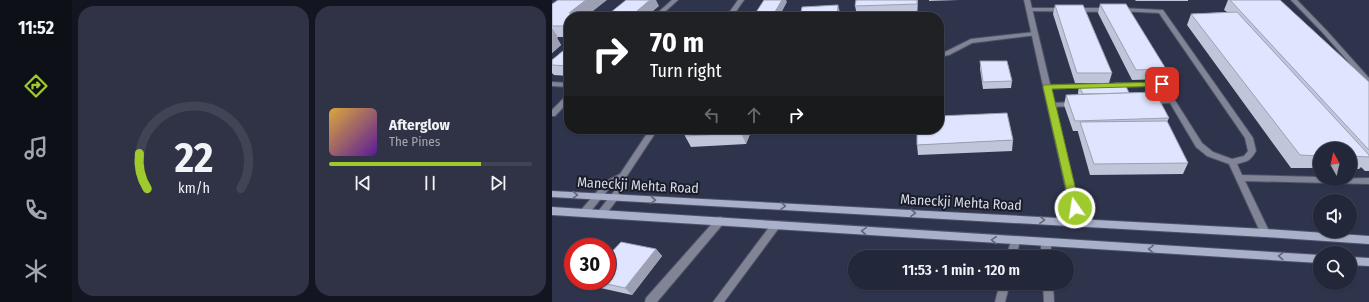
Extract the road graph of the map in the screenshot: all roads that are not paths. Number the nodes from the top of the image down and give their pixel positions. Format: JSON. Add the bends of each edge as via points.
{"nodes":[{"id":1,"x":675,"y":0,"type":"edge"},
{"id":2,"x":741,"y":0,"type":"edge"},
{"id":3,"x":1028,"y":0,"type":"edge"},
{"id":4,"x":1294,"y":0,"type":"edge"},
{"id":5,"x":1030,"y":10,"type":"junction"},
{"id":6,"x":662,"y":12,"type":"edge"},
{"id":7,"x":733,"y":12,"type":"edge"},
{"id":8,"x":1035,"y":34,"type":"junction"},
{"id":9,"x":944,"y":54,"type":"edge"},
{"id":10,"x":1366,"y":75,"type":"edge"},
{"id":11,"x":1369,"y":82,"type":"edge"},
{"id":12,"x":552,"y":84,"type":"edge"},
{"id":13,"x":564,"y":85,"type":"edge"},
{"id":14,"x":1093,"y":86,"type":"edge"},
{"id":15,"x":1108,"y":86,"type":"edge"},
{"id":16,"x":1047,"y":87,"type":"junction"},
{"id":17,"x":1172,"y":101,"type":"junction"},
{"id":18,"x":1142,"y":102,"type":"edge"},
{"id":19,"x":564,"y":103,"type":"edge"},
{"id":20,"x":1082,"y":104,"type":"edge"},
{"id":21,"x":1051,"y":105,"type":"junction"},
{"id":22,"x":552,"y":114,"type":"edge"},
{"id":23,"x":651,"y":134,"type":"edge"},
{"id":24,"x":1232,"y":162,"type":"junction"},
{"id":25,"x":623,"y":176,"type":"junction"},
{"id":26,"x":1240,"y":178,"type":"junction"},
{"id":27,"x":1369,"y":181,"type":"edge"},
{"id":28,"x":552,"y":194,"type":"edge"},
{"id":29,"x":598,"y":196,"type":"junction"},
{"id":30,"x":614,"y":198,"type":"junction"},
{"id":31,"x":552,"y":211,"type":"edge"},
{"id":32,"x":584,"y":213,"type":"junction"},
{"id":33,"x":601,"y":214,"type":"junction"},
{"id":34,"x":720,"y":222,"type":"junction"},
{"id":35,"x":1078,"y":222,"type":"junction"},
{"id":36,"x":776,"y":225,"type":"junction"},
{"id":37,"x":1265,"y":233,"type":"junction"},
{"id":38,"x":1369,"y":240,"type":"edge"},
{"id":39,"x":1015,"y":241,"type":"junction"},
{"id":40,"x":1046,"y":243,"type":"junction"},
{"id":41,"x":1013,"y":250,"type":"edge"},
{"id":42,"x":1046,"y":250,"type":"edge"},
{"id":43,"x":1313,"y":259,"type":"edge"},
{"id":44,"x":1357,"y":261,"type":"edge"},
{"id":45,"x":1369,"y":262,"type":"edge"},
{"id":46,"x":1003,"y":290,"type":"edge"},
{"id":47,"x":1048,"y":290,"type":"edge"},
{"id":48,"x":650,"y":302,"type":"edge"},
{"id":49,"x":718,"y":302,"type":"edge"},
{"id":50,"x":1000,"y":302,"type":"edge"},
{"id":51,"x":1049,"y":302,"type":"edge"}],
"edges":[{"from":1,"to":6,"type":"street"},
{"from":2,"to":7,"type":"street"},
{"from":3,"to":5,"type":"street"},
{"from":4,"to":10,"type":"street"},
{"from":5,"to":8,"type":"street"},
{"from":5,"to":24,"type":"street","via":[[1161,11],[1249,138],[1252,151],[1247,158]]},
{"from":8,"to":9,"type":"street","via":[[972,41]]},
{"from":8,"to":16,"type":"street"},
{"from":10,"to":11,"type":"street"},
{"from":12,"to":13,"type":"street"},
{"from":14,"to":16,"type":"street"},
{"from":15,"to":17,"type":"street","via":[[1162,84]]},
{"from":16,"to":21,"type":"street"},
{"from":17,"to":18,"type":"street"},
{"from":17,"to":24,"type":"street","via":[[1199,145],[1210,154]]},
{"from":19,"to":22,"type":"street"},
{"from":20,"to":21,"type":"street"},
{"from":21,"to":35,"type":"street"},
{"from":23,"to":25,"type":"street"},
{"from":24,"to":26,"type":"street"},
{"from":25,"to":29,"type":"street","via":[[609,183]]},
{"from":25,"to":30,"type":"street","via":[[623,186]]},
{"from":26,"to":27,"type":"street"},
{"from":26,"to":37,"type":"street"},
{"from":28,"to":29,"type":"main road","name":"Maneckji Mehta Road","one_way":true},
{"from":29,"to":30,"type":"main road","name":"Maneckji Mehta Road"},
{"from":29,"to":32,"type":"street"},
{"from":30,"to":33,"type":"street"},
{"from":30,"to":35,"type":"main road","name":"Maneckji Mehta Road","one_way":true},
{"from":31,"to":32,"type":"main road"},
{"from":32,"to":33,"type":"main road"},
{"from":33,"to":34,"type":"main road"},
{"from":34,"to":36,"type":"main road"},
{"from":34,"to":48,"type":"street"},
{"from":35,"to":37,"type":"main road","name":"Maneckji Mehta Road"},
{"from":39,"to":36,"type":"main road","one_way":true},
{"from":36,"to":49,"type":"street"},
{"from":37,"to":38,"type":"main road","name":"Maneckji Mehta Road"},
{"from":39,"to":40,"type":"main road"},
{"from":39,"to":41,"type":"street"},
{"from":40,"to":42,"type":"street"},
{"from":43,"to":40,"type":"main road","one_way":true},
{"from":44,"to":45,"type":"main road"},
{"from":46,"to":50,"type":"street"},
{"from":47,"to":51,"type":"street"}]}
